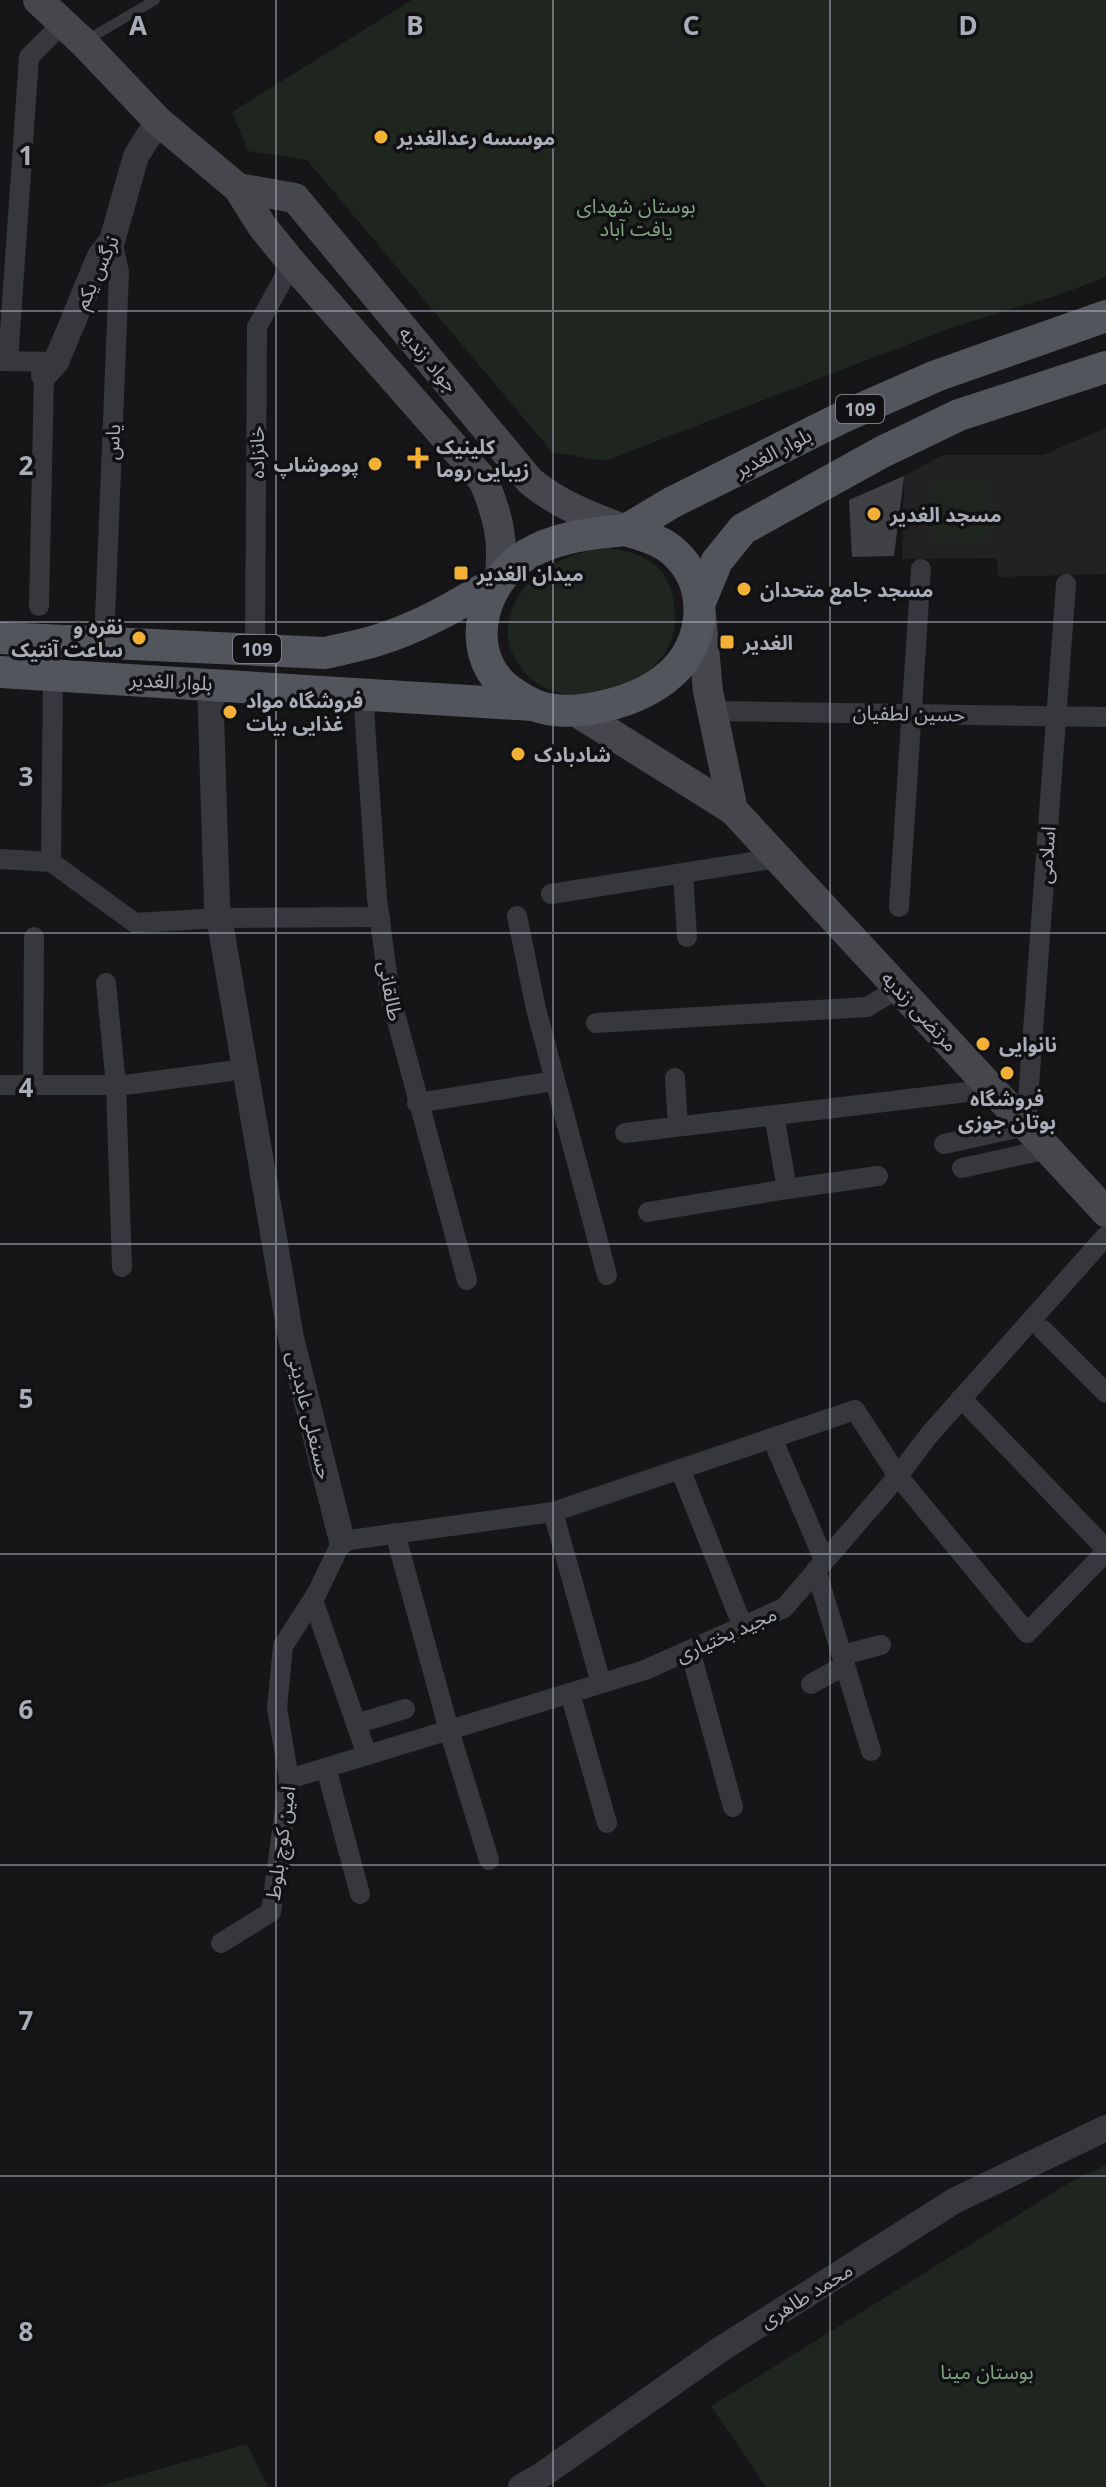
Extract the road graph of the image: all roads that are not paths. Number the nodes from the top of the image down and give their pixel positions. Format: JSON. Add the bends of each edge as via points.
{"nodes":[{"id":1,"x":38,"y":0,"type":"edge"},
{"id":2,"x":155,"y":0,"type":"edge"},
{"id":3,"x":73,"y":33,"type":"junction"},
{"id":4,"x":158,"y":121,"type":"junction"},
{"id":5,"x":238,"y":188,"type":"junction"},
{"id":6,"x":112,"y":241,"type":"junction"},
{"id":7,"x":292,"y":263,"type":"junction"},
{"id":8,"x":1106,"y":316,"type":"edge"},
{"id":9,"x":4,"y":361,"type":"edge"},
{"id":10,"x":1106,"y":367,"type":"edge"},
{"id":11,"x":50,"y":368,"type":"junction"},
{"id":12,"x":773,"y":452,"type":"junction"},
{"id":13,"x":800,"y":497,"type":"junction"},
{"id":14,"x":626,"y":530,"type":"junction"},
{"id":15,"x":921,"y":569,"type":"dead end"},
{"id":16,"x":499,"y":580,"type":"junction"},
{"id":17,"x":1066,"y":584,"type":"dead end"},
{"id":18,"x":700,"y":602,"type":"junction"},
{"id":19,"x":39,"y":606,"type":"dead end"},
{"id":20,"x":0,"y":638,"type":"edge"},
{"id":21,"x":104,"y":643,"type":"junction"},
{"id":22,"x":255,"y":649,"type":"junction"},
{"id":23,"x":0,"y":672,"type":"edge"},
{"id":24,"x":53,"y":674,"type":"junction"},
{"id":25,"x":210,"y":683,"type":"junction"},
{"id":26,"x":363,"y":694,"type":"junction"},
{"id":27,"x":534,"y":705,"type":"junction"},
{"id":28,"x":575,"y":711,"type":"junction"},
{"id":29,"x":712,"y":711,"type":"junction"},
{"id":30,"x":911,"y":712,"type":"junction"},
{"id":31,"x":1057,"y":716,"type":"junction"},
{"id":32,"x":1106,"y":717,"type":"edge"},
{"id":33,"x":733,"y":810,"type":"junction"},
{"id":34,"x":778,"y":858,"type":"junction"},
{"id":35,"x":0,"y":859,"type":"edge"},
{"id":36,"x":51,"y":862,"type":"junction"},
{"id":37,"x":683,"y":874,"type":"junction"},
{"id":38,"x":551,"y":894,"type":"dead end"},
{"id":39,"x":899,"y":907,"type":"dead end"},
{"id":40,"x":517,"y":916,"type":"dead end"},
{"id":41,"x":380,"y":917,"type":"junction"},
{"id":42,"x":219,"y":918,"type":"junction"},
{"id":43,"x":34,"y":937,"type":"dead end"},
{"id":44,"x":687,"y":937,"type":"dead end"},
{"id":45,"x":106,"y":983,"type":"dead end"},
{"id":46,"x":899,"y":988,"type":"junction"},
{"id":47,"x":596,"y":1023,"type":"dead end"},
{"id":48,"x":245,"y":1069,"type":"junction"},
{"id":49,"x":675,"y":1078,"type":"dead end"},
{"id":50,"x":554,"y":1081,"type":"junction"},
{"id":51,"x":0,"y":1085,"type":"edge"},
{"id":52,"x":33,"y":1085,"type":"junction"},
{"id":53,"x":116,"y":1085,"type":"junction"},
{"id":54,"x":992,"y":1089,"type":"junction"},
{"id":55,"x":417,"y":1103,"type":"junction"},
{"id":56,"x":774,"y":1115,"type":"junction"},
{"id":57,"x":678,"y":1126,"type":"junction"},
{"id":58,"x":1026,"y":1126,"type":"junction"},
{"id":59,"x":625,"y":1133,"type":"dead end"},
{"id":60,"x":944,"y":1144,"type":"dead end"},
{"id":61,"x":1048,"y":1149,"type":"junction"},
{"id":62,"x":962,"y":1168,"type":"dead end"},
{"id":63,"x":878,"y":1176,"type":"dead end"},
{"id":64,"x":787,"y":1189,"type":"junction"},
{"id":65,"x":648,"y":1212,"type":"dead end"},
{"id":66,"x":1106,"y":1212,"type":"edge"},
{"id":67,"x":1106,"y":1236,"type":"edge"},
{"id":68,"x":122,"y":1267,"type":"dead end"},
{"id":69,"x":607,"y":1275,"type":"dead end"},
{"id":70,"x":467,"y":1280,"type":"dead end"},
{"id":71,"x":1043,"y":1330,"type":"dead end"},
{"id":72,"x":1106,"y":1393,"type":"edge"},
{"id":73,"x":961,"y":1398,"type":"junction"},
{"id":74,"x":772,"y":1438,"type":"junction"},
{"id":75,"x":680,"y":1469,"type":"junction"},
{"id":76,"x":898,"y":1476,"type":"junction"},
{"id":77,"x":553,"y":1512,"type":"junction"},
{"id":78,"x":395,"y":1533,"type":"junction"},
{"id":79,"x":342,"y":1541,"type":"junction"},
{"id":80,"x":1106,"y":1550,"type":"edge"},
{"id":81,"x":820,"y":1565,"type":"junction"},
{"id":82,"x":313,"y":1600,"type":"junction"},
{"id":83,"x":743,"y":1627,"type":"junction"},
{"id":84,"x":881,"y":1645,"type":"dead end"},
{"id":85,"x":690,"y":1650,"type":"junction"},
{"id":86,"x":844,"y":1660,"type":"junction"},
{"id":87,"x":601,"y":1683,"type":"junction"},
{"id":88,"x":811,"y":1684,"type":"dead end"},
{"id":89,"x":570,"y":1693,"type":"junction"},
{"id":90,"x":405,"y":1709,"type":"dead end"},
{"id":91,"x":356,"y":1724,"type":"junction"},
{"id":92,"x":449,"y":1730,"type":"junction"},
{"id":93,"x":871,"y":1751,"type":"dead end"},
{"id":94,"x":367,"y":1755,"type":"junction"},
{"id":95,"x":326,"y":1768,"type":"junction"},
{"id":96,"x":289,"y":1779,"type":"junction"},
{"id":97,"x":733,"y":1807,"type":"dead end"},
{"id":98,"x":607,"y":1823,"type":"dead end"},
{"id":99,"x":489,"y":1860,"type":"dead end"},
{"id":100,"x":360,"y":1894,"type":"dead end"},
{"id":101,"x":221,"y":1943,"type":"dead end"},
{"id":102,"x":1106,"y":2128,"type":"edge"},
{"id":103,"x":521,"y":2487,"type":"edge"}],
"edges":[{"from":1,"to":3,"type":"main road","name":"جواد زندیه"},
{"from":2,"to":3,"type":"lane"},
{"from":3,"to":4,"type":"main road","name":"جواد زندیه"},
{"from":3,"to":9,"type":"street","via":[[29,57]]},
{"from":4,"to":5,"type":"main road","name":"جواد زندیه"},
{"from":4,"to":6,"type":"street","name":"نرگس یکم","via":[[136,156]]},
{"from":5,"to":7,"type":"main road","name":"جواد زندیه"},
{"from":5,"to":14,"type":"main road","name":"جواد زندیه","via":[[295,198],[530,481],[571,509]]},
{"from":6,"to":11,"type":"street","name":"نرگس یکم","via":[[100,256]]},
{"from":6,"to":21,"type":"street","name":"یاس","via":[[119,272]]},
{"from":7,"to":16,"type":"main road","name":"جواد زندیه","via":[[483,480],[501,530]]},
{"from":7,"to":22,"type":"street","name":"خانزاده","via":[[257,327]]},
{"from":8,"to":12,"type":"main road","name":"بلوار الغدیر","number":"109","via":[[936,376]]},
{"from":9,"to":11,"type":"street"},
{"from":10,"to":13,"type":"main road","number":"109","via":[[959,415]]},
{"from":11,"to":19,"type":"street"},
{"from":12,"to":13,"type":"main road"},
{"from":12,"to":14,"type":"main road","name":"بلوار الغدیر","number":"109"},
{"from":13,"to":18,"type":"main road","number":"109","via":[[743,529],[717,561]]},
{"from":14,"to":16,"type":"main road","via":[[553,543],[525,556]]},
{"from":14,"to":18,"type":"main road","via":[[675,552],[691,574]]},
{"from":15,"to":30,"type":"street"},
{"from":16,"to":22,"type":"main road","name":"بلوار الغدیر","number":"109","via":[[421,624],[376,641],[325,653]]},
{"from":16,"to":27,"type":"main road","via":[[481,624],[484,652],[503,685]]},
{"from":17,"to":31,"type":"street","name":"اسلامی"},
{"from":18,"to":28,"type":"main road","via":[[693,643],[672,673],[635,697]]},
{"from":18,"to":29,"type":"main road"},
{"from":20,"to":21,"type":"main road","name":"بلوار الغدیر","number":"109"},
{"from":21,"to":22,"type":"main road","name":"بلوار الغدیر","number":"109"},
{"from":23,"to":24,"type":"main road","name":"بلوار الغدیر","number":"109"},
{"from":24,"to":25,"type":"main road","name":"بلوار الغدیر","number":"109"},
{"from":24,"to":36,"type":"street"},
{"from":25,"to":26,"type":"main road","name":"بلوار الغدیر","number":"109"},
{"from":25,"to":42,"type":"street","name":"حسنعلی عابدینی"},
{"from":26,"to":27,"type":"main road","name":"بلوار الغدیر","number":"109"},
{"from":26,"to":41,"type":"street","name":"طالقانی"},
{"from":27,"to":28,"type":"main road"},
{"from":28,"to":33,"type":"main road","name":"مرتضی زندیه"},
{"from":29,"to":30,"type":"street","name":"حسین لطفیان"},
{"from":29,"to":33,"type":"main road"},
{"from":30,"to":31,"type":"street","name":"حسین لطفیان"},
{"from":30,"to":39,"type":"street"},
{"from":31,"to":32,"type":"street","name":"حسین لطفیان"},
{"from":31,"to":58,"type":"street","name":"اسلامی"},
{"from":33,"to":34,"type":"main road","name":"مرتضی زندیه"},
{"from":34,"to":37,"type":"street"},
{"from":34,"to":46,"type":"main road","name":"مرتضی زندیه"},
{"from":35,"to":36,"type":"street"},
{"from":36,"to":42,"type":"street","via":[[135,923]]},
{"from":37,"to":38,"type":"street"},
{"from":37,"to":44,"type":"street"},
{"from":40,"to":50,"type":"street"},
{"from":41,"to":42,"type":"street"},
{"from":41,"to":55,"type":"street","name":"طالقانی","via":[[390,995]]},
{"from":42,"to":48,"type":"street","name":"حسنعلی عابدینی"},
{"from":43,"to":52,"type":"street"},
{"from":45,"to":53,"type":"street"},
{"from":46,"to":47,"type":"street","via":[[867,1007]]},
{"from":46,"to":54,"type":"main road","name":"مرتضی زندیه"},
{"from":48,"to":53,"type":"street"},
{"from":48,"to":79,"type":"street","name":"حسنعلی عابدینی","via":[[291,1338]]},
{"from":49,"to":57,"type":"street"},
{"from":50,"to":55,"type":"street"},
{"from":50,"to":69,"type":"street"},
{"from":51,"to":52,"type":"street"},
{"from":52,"to":53,"type":"street"},
{"from":53,"to":68,"type":"street"},
{"from":54,"to":56,"type":"street"},
{"from":54,"to":58,"type":"main road","name":"مرتضی زندیه"},
{"from":55,"to":70,"type":"street","name":"طالقانی"},
{"from":56,"to":57,"type":"street"},
{"from":56,"to":64,"type":"street"},
{"from":57,"to":59,"type":"street"},
{"from":58,"to":60,"type":"street"},
{"from":58,"to":61,"type":"main road","name":"مرتضی زندیه"},
{"from":61,"to":62,"type":"street"},
{"from":61,"to":66,"type":"main road","name":"مرتضی زندیه"},
{"from":63,"to":64,"type":"street"},
{"from":64,"to":65,"type":"street"},
{"from":67,"to":73,"type":"street","name":"مجید بختیاری"},
{"from":71,"to":72,"type":"street"},
{"from":73,"to":76,"type":"street","name":"مجید بختیاری"},
{"from":73,"to":80,"type":"street"},
{"from":74,"to":75,"type":"street"},
{"from":74,"to":76,"type":"street","via":[[855,1410]]},
{"from":74,"to":81,"type":"street"},
{"from":75,"to":77,"type":"street"},
{"from":75,"to":83,"type":"street"},
{"from":76,"to":80,"type":"street","via":[[1027,1633]]},
{"from":76,"to":81,"type":"street","name":"مجید بختیاری"},
{"from":77,"to":78,"type":"street"},
{"from":77,"to":87,"type":"street"},
{"from":78,"to":79,"type":"street"},
{"from":78,"to":92,"type":"street"},
{"from":79,"to":82,"type":"street","name":"امین کوچ بلوط"},
{"from":81,"to":83,"type":"street","name":"مجید بختیاری","via":[[784,1608]]},
{"from":81,"to":86,"type":"street"},
{"from":82,"to":91,"type":"street"},
{"from":82,"to":96,"type":"street","name":"امین کوچ بلوط","via":[[283,1646],[277,1708]]},
{"from":83,"to":85,"type":"street","name":"مجید بختیاری"},
{"from":84,"to":86,"type":"street"},
{"from":85,"to":87,"type":"street","name":"مجید بختیاری"},
{"from":85,"to":97,"type":"street"},
{"from":86,"to":88,"type":"street"},
{"from":86,"to":93,"type":"street"},
{"from":87,"to":89,"type":"street","name":"مجید بختیاری"},
{"from":89,"to":92,"type":"street","name":"مجید بختیاری"},
{"from":89,"to":98,"type":"street"},
{"from":90,"to":91,"type":"street"},
{"from":91,"to":94,"type":"street"},
{"from":92,"to":94,"type":"street","name":"مجید بختیاری"},
{"from":92,"to":99,"type":"street"},
{"from":94,"to":95,"type":"street","name":"مجید بختیاری"},
{"from":95,"to":96,"type":"street","name":"مجید بختیاری"},
{"from":95,"to":100,"type":"street"},
{"from":96,"to":101,"type":"street","name":"امین کوچ بلوط","via":[[271,1912]]},
{"from":102,"to":103,"type":"street","name":"محمد طاهری","via":[[954,2201],[721,2349]]}]}
